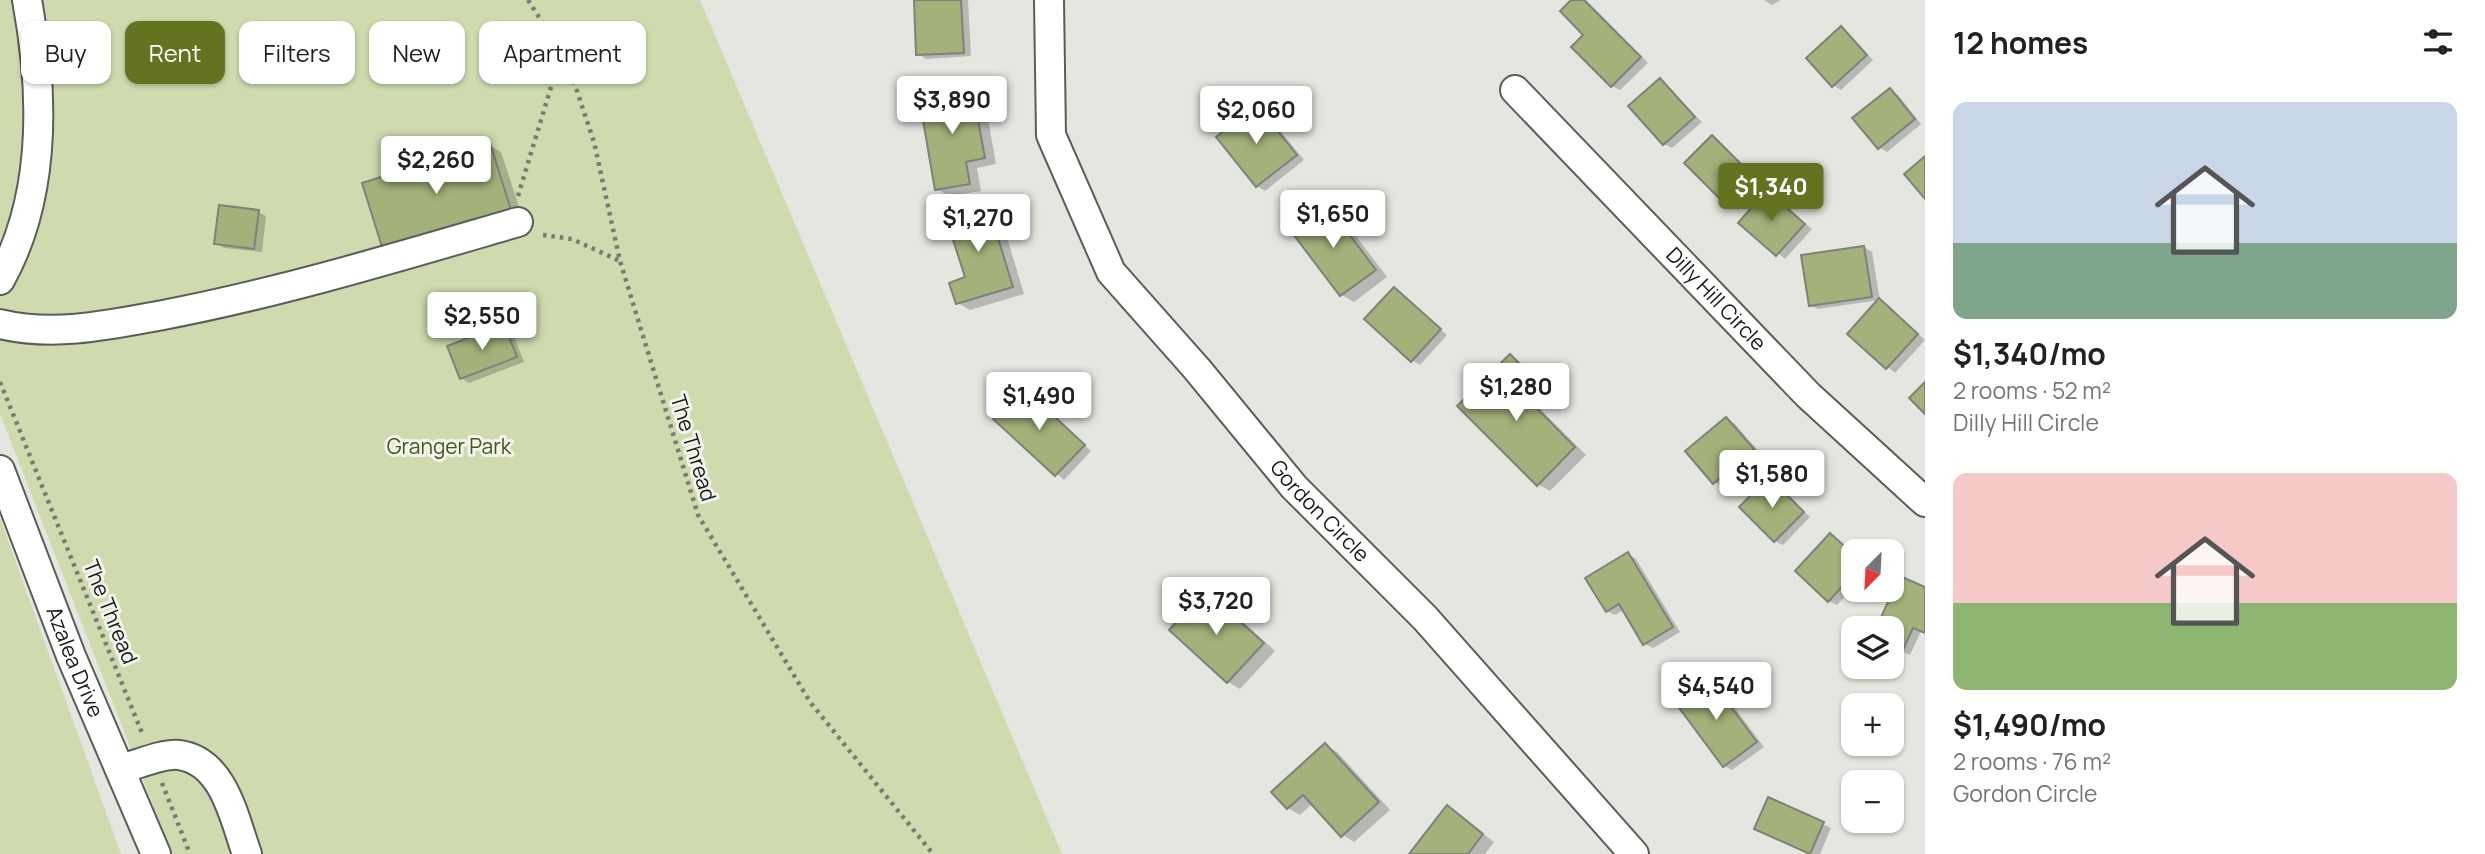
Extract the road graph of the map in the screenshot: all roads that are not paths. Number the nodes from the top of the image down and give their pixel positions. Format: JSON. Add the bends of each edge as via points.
{"nodes":[{"id":1,"x":27,"y":0,"type":"edge"},
{"id":2,"x":1049,"y":0,"type":"edge"},
{"id":3,"x":1515,"y":90,"type":"dead end"},
{"id":4,"x":518,"y":222,"type":"road end"},
{"id":5,"x":0,"y":280,"type":"edge"},
{"id":6,"x":0,"y":324,"type":"edge"},
{"id":7,"x":0,"y":470,"type":"edge"},
{"id":8,"x":1925,"y":502,"type":"edge"},
{"id":9,"x":120,"y":769,"type":"junction"},
{"id":10,"x":156,"y":854,"type":"edge"},
{"id":11,"x":247,"y":854,"type":"edge"},
{"id":12,"x":1634,"y":854,"type":"edge"}],
"edges":[{"from":1,"to":5,"type":"street","via":[[39,120],[32,203]]},
{"from":2,"to":12,"type":"street","name":"Gordon Circle","via":[[1051,135],[1111,272],[1294,487],[1425,618]]},
{"from":3,"to":8,"type":"street","name":"Dilly Hill Circle","via":[[1808,395]]},
{"from":4,"to":6,"type":"street","via":[[224,303],[104,326],[30,331]]},
{"from":7,"to":9,"type":"street","name":"Azalea Drive"},
{"from":9,"to":10,"type":"street","name":"Azalea Drive"},
{"from":9,"to":11,"type":"street","via":[[177,755],[205,763],[224,790]]}]}
